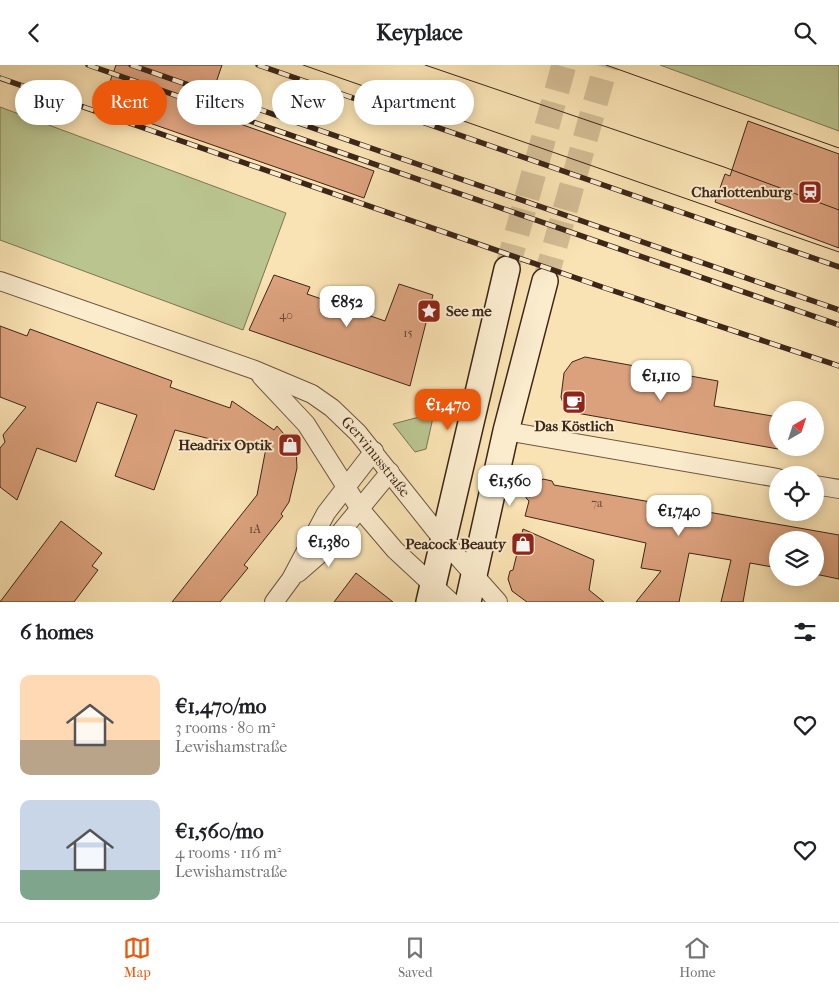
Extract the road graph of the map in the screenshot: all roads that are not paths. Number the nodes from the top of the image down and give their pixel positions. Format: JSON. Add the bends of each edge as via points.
{"nodes":[{"id":1,"x":508,"y":269,"type":"tunnel mouth"},
{"id":2,"x":0,"y":281,"type":"edge"},
{"id":3,"x":545,"y":281,"type":"tunnel mouth"},
{"id":4,"x":255,"y":370,"type":"junction"},
{"id":5,"x":506,"y":431,"type":"junction"},
{"id":6,"x":374,"y":451,"type":"junction"},
{"id":7,"x":390,"y":472,"type":"junction"},
{"id":8,"x":769,"y":476,"type":"edge"},
{"id":9,"x":824,"y":486,"type":"edge"},
{"id":10,"x":344,"y":488,"type":"junction"},
{"id":11,"x":839,"y":489,"type":"edge"},
{"id":12,"x":360,"y":509,"type":"junction"},
{"id":13,"x":443,"y":540,"type":"junction"},
{"id":14,"x":474,"y":575,"type":"junction"},
{"id":15,"x":291,"y":579,"type":"junction"},
{"id":16,"x":430,"y":594,"type":"edge"},
{"id":17,"x":274,"y":602,"type":"edge"},
{"id":18,"x":451,"y":602,"type":"edge"},
{"id":19,"x":468,"y":602,"type":"edge"},
{"id":20,"x":498,"y":602,"type":"edge"}],
"edges":[{"from":1,"to":13,"type":"main road"},
{"from":2,"to":4,"type":"street","name":"Gervinusstraße"},
{"from":3,"to":5,"type":"main road"},
{"from":4,"to":6,"type":"street","name":"Gervinusstraße","via":[[312,395],[332,408]]},
{"from":4,"to":10,"type":"street","name":"Gervinusstraße","via":[[306,424]]},
{"from":5,"to":8,"type":"street"},
{"from":5,"to":14,"type":"main road"},
{"from":6,"to":7,"type":"street","name":"Gervinusstraße"},
{"from":6,"to":10,"type":"street"},
{"from":7,"to":12,"type":"street"},
{"from":7,"to":13,"type":"street","name":"Gervinusstraße"},
{"from":9,"to":11,"type":"street"},
{"from":10,"to":12,"type":"street","name":"Gervinusstraße"},
{"from":10,"to":15,"type":"street","via":[[316,530]]},
{"from":12,"to":15,"type":"street","via":[[329,546]]},
{"from":12,"to":16,"type":"street","name":"Gervinusstraße"},
{"from":13,"to":14,"type":"street","name":"Gervinusstraße"},
{"from":13,"to":16,"type":"main road"},
{"from":14,"to":19,"type":"main road"},
{"from":14,"to":20,"type":"street","name":"Gervinusstraße"},
{"from":15,"to":17,"type":"street"},
{"from":16,"to":18,"type":"street","name":"Gervinusstraße"}]}
